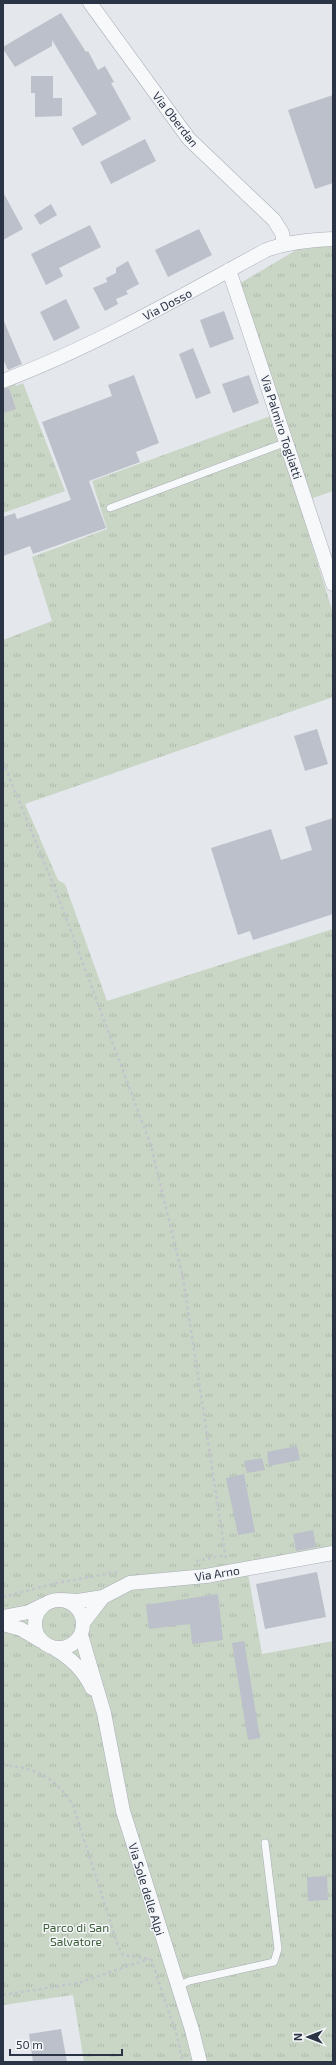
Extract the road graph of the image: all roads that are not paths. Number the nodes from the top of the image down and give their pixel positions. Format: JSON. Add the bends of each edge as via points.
{"nodes":[{"id":1,"x":90,"y":3,"type":"edge"},
{"id":2,"x":333,"y":239,"type":"edge"},
{"id":3,"x":284,"y":244,"type":"junction"},
{"id":4,"x":229,"y":270,"type":"junction"},
{"id":5,"x":3,"y":381,"type":"edge"},
{"id":6,"x":287,"y":442,"type":"junction"},
{"id":7,"x":110,"y":508,"type":"dead end"},
{"id":8,"x":333,"y":584,"type":"edge"},
{"id":9,"x":333,"y":1553,"type":"edge"},
{"id":10,"x":103,"y":1597,"type":"junction"},
{"id":11,"x":62,"y":1600,"type":"junction"},
{"id":12,"x":43,"y":1605,"type":"junction"},
{"id":13,"x":3,"y":1617,"type":"edge"},
{"id":14,"x":3,"y":1624,"type":"edge"},
{"id":15,"x":82,"y":1629,"type":"junction"},
{"id":16,"x":40,"y":1641,"type":"junction"},
{"id":17,"x":56,"y":1649,"type":"junction"},
{"id":18,"x":104,"y":1713,"type":"junction"},
{"id":19,"x":266,"y":1843,"type":"dead end"},
{"id":20,"x":178,"y":1986,"type":"junction"},
{"id":21,"x":200,"y":2062,"type":"edge"}],
"edges":[{"from":1,"to":3,"type":"street","name":"Via Oberdan","via":[[189,139],[274,220],[282,233]]},
{"from":2,"to":3,"type":"street","name":"Via Dosso"},
{"from":3,"to":4,"type":"street","name":"Via Dosso","via":[[266,250]]},
{"from":4,"to":5,"type":"street","name":"Via Dosso","via":[[117,331]]},
{"from":4,"to":6,"type":"street","name":"Via Palmiro Togliatti"},
{"from":6,"to":7,"type":"lane"},
{"from":6,"to":8,"type":"street","name":"Via Palmiro Togliatti"},
{"from":9,"to":10,"type":"street","name":"Via Arno","via":[[206,1576],[130,1583]]},
{"from":10,"to":11,"type":"street","name":"Via Arno","via":[[78,1601]]},
{"from":10,"to":15,"type":"street","name":"Via Arno"},
{"from":11,"to":12,"type":"street"},
{"from":11,"to":15,"type":"street","via":[[77,1607]]},
{"from":12,"to":13,"type":"street","via":[[28,1612]]},
{"from":12,"to":16,"type":"street","via":[[38,1610],[34,1622],[34,1629]]},
{"from":14,"to":16,"type":"street","via":[[21,1629]]},
{"from":15,"to":17,"type":"street","via":[[70,1646]]},
{"from":15,"to":18,"type":"street"},
{"from":16,"to":17,"type":"street"},
{"from":17,"to":18,"type":"street","via":[[79,1667]]},
{"from":18,"to":20,"type":"street","name":"Via Sole delle Alpi","via":[[123,1811]]},
{"from":19,"to":20,"type":"lane","via":[[278,1949],[274,1962],[188,1981]]},
{"from":20,"to":21,"type":"street","name":"Via Sole delle Alpi"}]}
